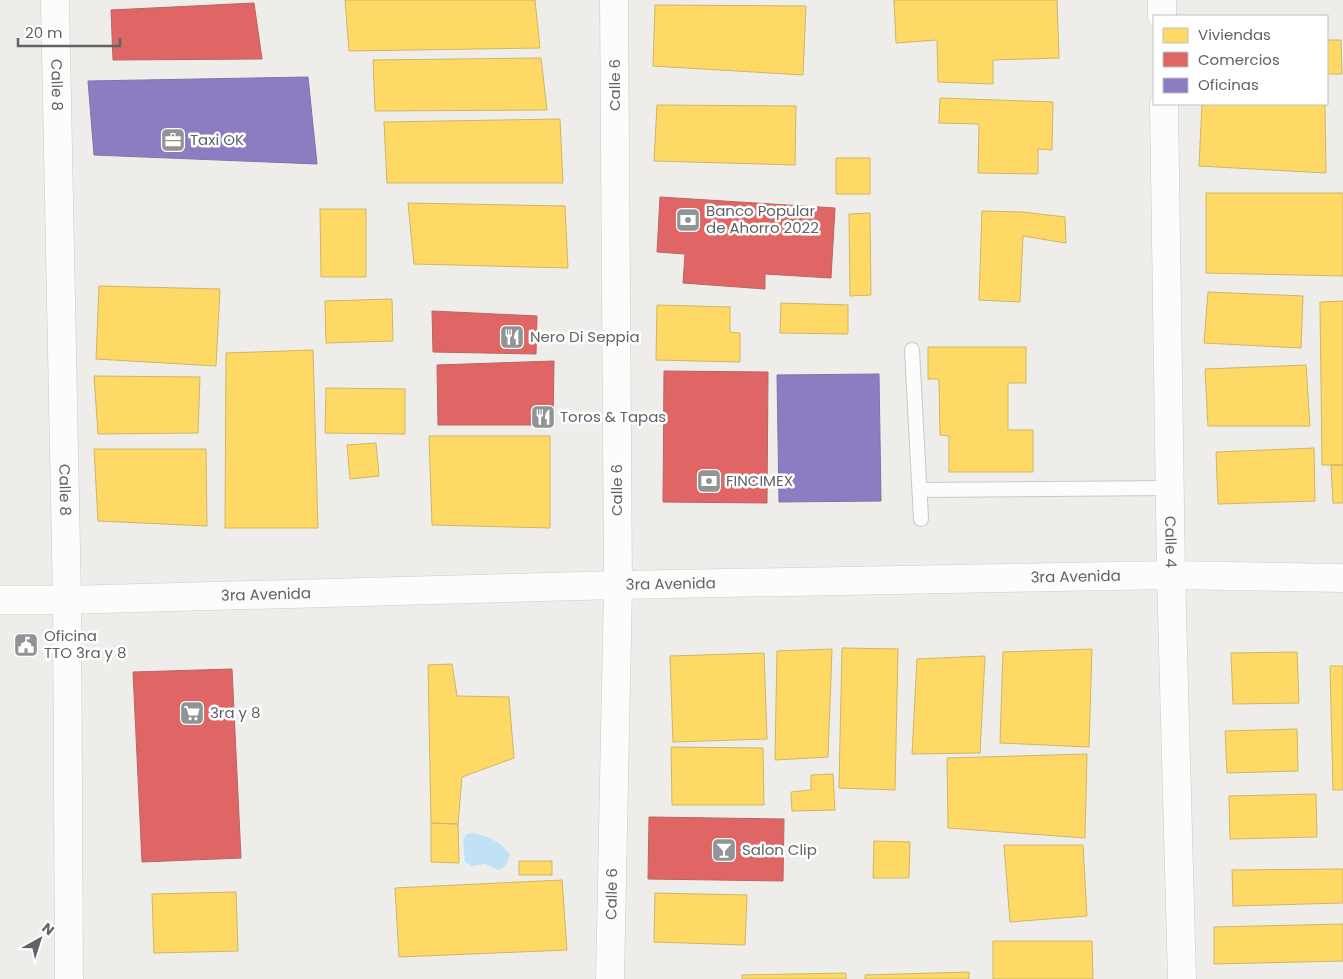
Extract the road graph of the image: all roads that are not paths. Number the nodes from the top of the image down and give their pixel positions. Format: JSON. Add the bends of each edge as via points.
{"nodes":[{"id":1,"x":55,"y":0,"type":"edge"},
{"id":2,"x":614,"y":0,"type":"edge"},
{"id":3,"x":1162,"y":0,"type":"edge"},
{"id":4,"x":1162,"y":15,"type":"edge"},
{"id":5,"x":1164,"y":105,"type":"edge"},
{"id":6,"x":912,"y":350,"type":"dead end"},
{"id":7,"x":1170,"y":488,"type":"junction"},
{"id":8,"x":920,"y":490,"type":"junction"},
{"id":9,"x":921,"y":519,"type":"dead end"},
{"id":10,"x":1172,"y":575,"type":"junction"},
{"id":11,"x":1343,"y":578,"type":"edge"},
{"id":12,"x":618,"y":585,"type":"junction"},
{"id":13,"x":0,"y":600,"type":"edge"},
{"id":14,"x":67,"y":600,"type":"junction"},
{"id":15,"x":69,"y":979,"type":"edge"},
{"id":16,"x":610,"y":979,"type":"edge"},
{"id":17,"x":1182,"y":979,"type":"edge"}],
"edges":[{"from":1,"to":14,"type":"street","name":"Calle 8"},
{"from":2,"to":12,"type":"street","name":"Calle 6"},
{"from":3,"to":4,"type":"street"},
{"from":5,"to":7,"type":"street","name":"Calle 4"},
{"from":6,"to":8,"type":"lane"},
{"from":7,"to":8,"type":"lane"},
{"from":7,"to":10,"type":"street","name":"Calle 4"},
{"from":8,"to":9,"type":"lane"},
{"from":10,"to":11,"type":"street","name":"3ra Avenida"},
{"from":10,"to":12,"type":"street","name":"3ra Avenida"},
{"from":10,"to":17,"type":"street","name":"Calle 4"},
{"from":12,"to":14,"type":"street","name":"3ra Avenida"},
{"from":12,"to":16,"type":"street","name":"Calle 6"},
{"from":13,"to":14,"type":"street","name":"3ra Avenida"},
{"from":14,"to":15,"type":"street","name":"Calle 8"}]}
